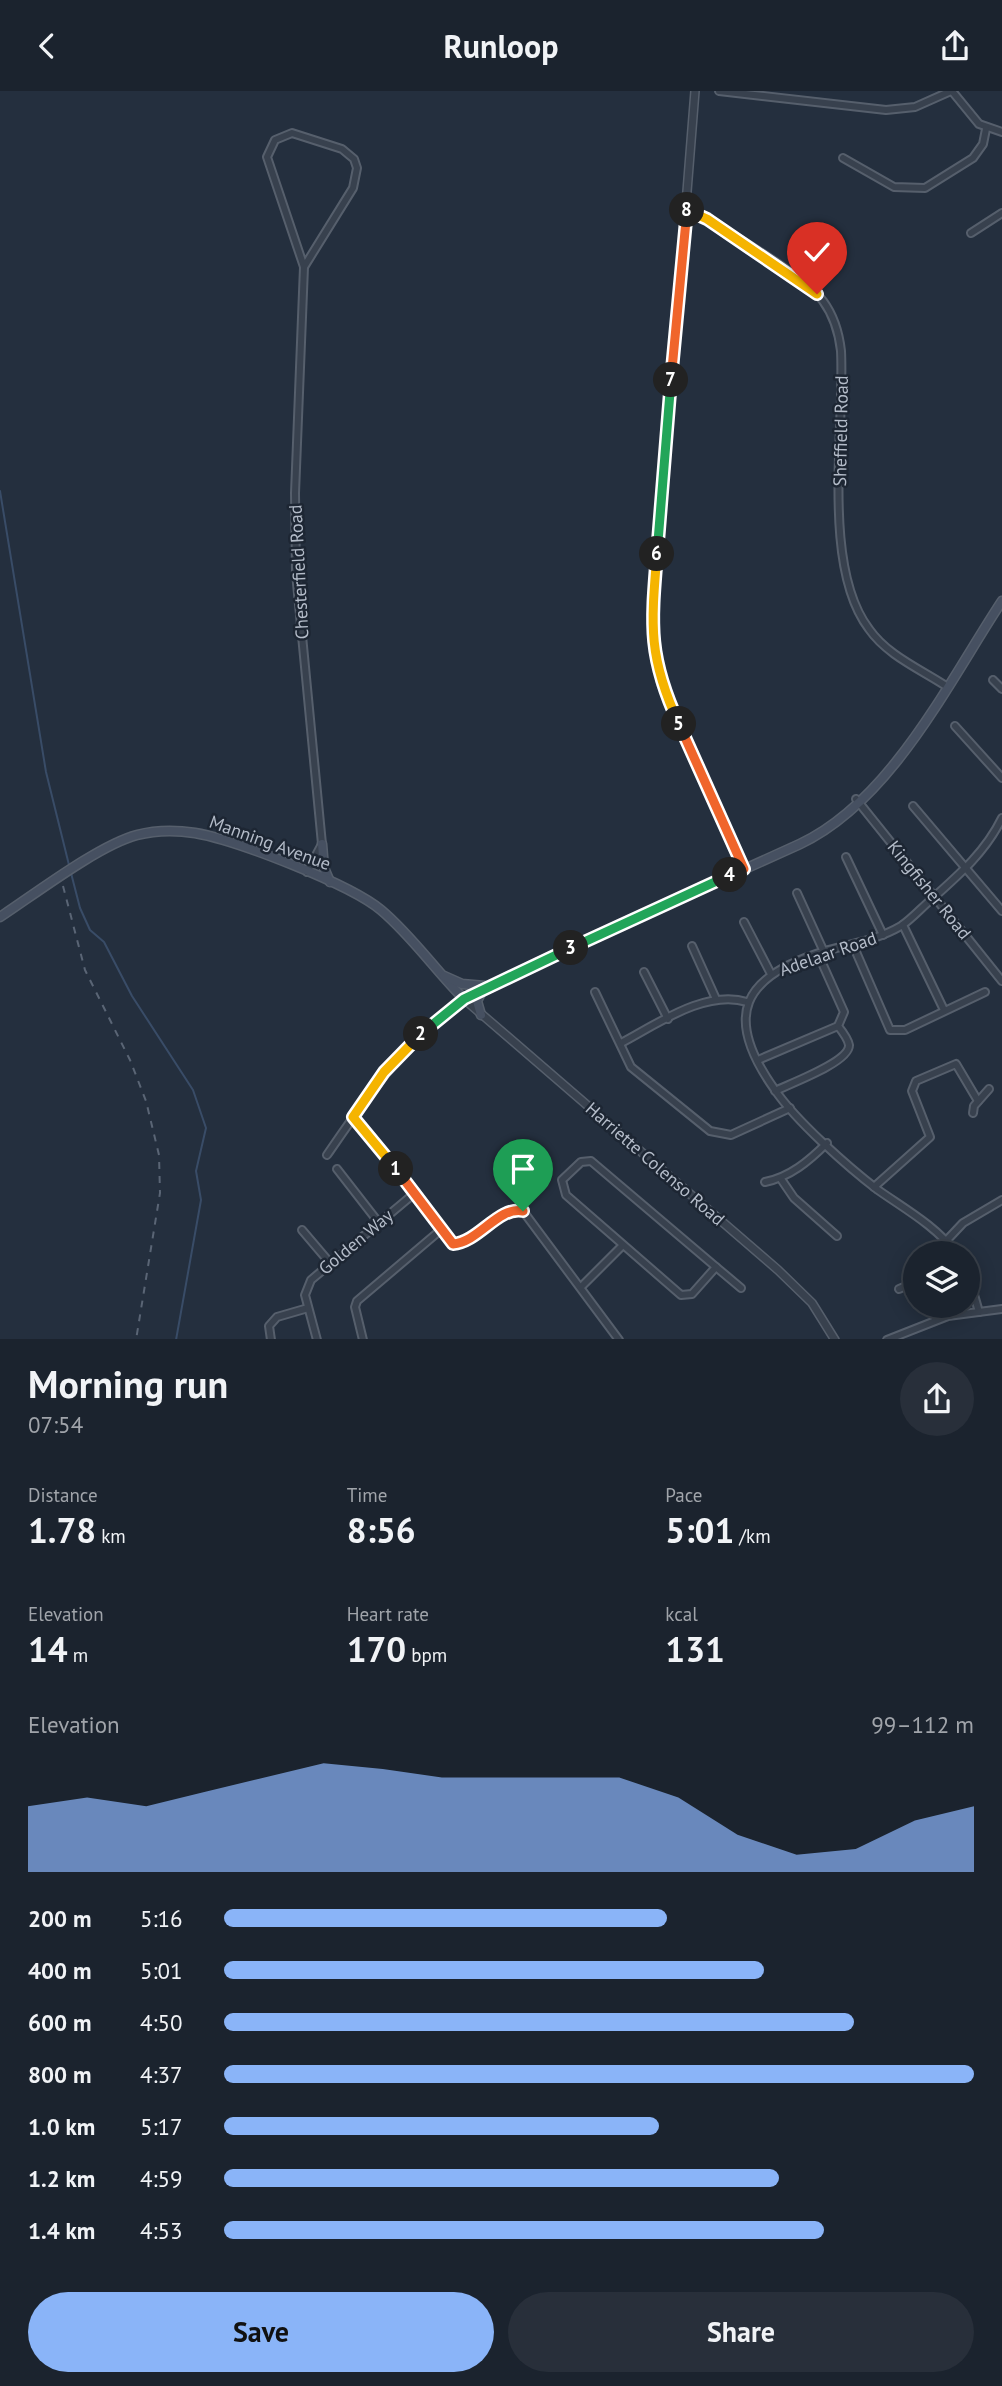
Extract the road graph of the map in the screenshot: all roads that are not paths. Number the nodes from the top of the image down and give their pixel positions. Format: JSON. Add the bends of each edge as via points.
{"nodes":[{"id":1,"x":695,"y":91,"type":"edge"},
{"id":2,"x":719,"y":91,"type":"edge"},
{"id":3,"x":951,"y":91,"type":"edge"},
{"id":4,"x":986,"y":129,"type":"junction"},
{"id":5,"x":1002,"y":132,"type":"edge"},
{"id":6,"x":843,"y":158,"type":"dead end"},
{"id":7,"x":685,"y":209,"type":"junction"},
{"id":8,"x":1002,"y":213,"type":"edge"},
{"id":9,"x":971,"y":233,"type":"dead end"},
{"id":10,"x":304,"y":267,"type":"junction"},
{"id":11,"x":1002,"y":601,"type":"edge"},
{"id":12,"x":993,"y":680,"type":"dead end"},
{"id":13,"x":946,"y":686,"type":"junction"},
{"id":14,"x":1002,"y":689,"type":"edge"},
{"id":15,"x":955,"y":726,"type":"dead end"},
{"id":16,"x":1002,"y":778,"type":"edge"},
{"id":17,"x":857,"y":801,"type":"junction"},
{"id":18,"x":913,"y":806,"type":"dead end"},
{"id":19,"x":1001,"y":822,"type":"edge"},
{"id":20,"x":322,"y":844,"type":"junction"},
{"id":21,"x":846,"y":857,"type":"dead end"},
{"id":22,"x":744,"y":869,"type":"junction"},
{"id":23,"x":966,"y":869,"type":"junction"},
{"id":24,"x":307,"y":872,"type":"junction"},
{"id":25,"x":330,"y":882,"type":"junction"},
{"id":26,"x":797,"y":893,"type":"dead end"},
{"id":27,"x":934,"y":897,"type":"junction"},
{"id":28,"x":1002,"y":911,"type":"edge"},
{"id":29,"x":0,"y":917,"type":"edge"},
{"id":30,"x":744,"y":922,"type":"dead end"},
{"id":31,"x":903,"y":925,"type":"junction"},
{"id":32,"x":883,"y":935,"type":"junction"},
{"id":33,"x":692,"y":946,"type":"dead end"},
{"id":34,"x":853,"y":946,"type":"junction"},
{"id":35,"x":821,"y":953,"type":"junction"},
{"id":36,"x":643,"y":972,"type":"dead end"},
{"id":37,"x":438,"y":973,"type":"junction"},
{"id":38,"x":771,"y":974,"type":"junction"},
{"id":39,"x":1002,"y":981,"type":"edge"},
{"id":40,"x":487,"y":986,"type":"junction"},
{"id":41,"x":595,"y":992,"type":"dead end"},
{"id":42,"x":985,"y":992,"type":"dead end"},
{"id":43,"x":464,"y":999,"type":"junction"},
{"id":44,"x":716,"y":999,"type":"junction"},
{"id":45,"x":747,"y":1002,"type":"junction"},
{"id":46,"x":944,"y":1010,"type":"junction"},
{"id":47,"x":481,"y":1015,"type":"junction"},
{"id":48,"x":668,"y":1019,"type":"junction"},
{"id":49,"x":838,"y":1025,"type":"junction"},
{"id":50,"x":621,"y":1044,"type":"junction"},
{"id":51,"x":758,"y":1060,"type":"junction"},
{"id":52,"x":989,"y":1089,"type":"dead end"},
{"id":53,"x":775,"y":1091,"type":"junction"},
{"id":54,"x":978,"y":1101,"type":"junction"},
{"id":55,"x":790,"y":1108,"type":"junction"},
{"id":56,"x":973,"y":1113,"type":"dead end"},
{"id":57,"x":353,"y":1117,"type":"junction"},
{"id":58,"x":827,"y":1143,"type":"junction"},
{"id":59,"x":327,"y":1155,"type":"dead end"},
{"id":60,"x":337,"y":1169,"type":"dead end"},
{"id":61,"x":781,"y":1179,"type":"junction"},
{"id":62,"x":765,"y":1182,"type":"dead end"},
{"id":63,"x":874,"y":1187,"type":"junction"},
{"id":64,"x":416,"y":1192,"type":"junction"},
{"id":65,"x":1002,"y":1200,"type":"edge"},
{"id":66,"x":379,"y":1223,"type":"junction"},
{"id":67,"x":443,"y":1229,"type":"junction"},
{"id":68,"x":302,"y":1230,"type":"dead end"},
{"id":69,"x":837,"y":1236,"type":"dead end"},
{"id":70,"x":947,"y":1240,"type":"joint"},
{"id":71,"x":622,"y":1247,"type":"junction"},
{"id":72,"x":330,"y":1263,"type":"junction"},
{"id":73,"x":716,"y":1267,"type":"junction"},
{"id":74,"x":582,"y":1286,"type":"junction"},
{"id":75,"x":903,"y":1287,"type":"edge"},
{"id":76,"x":741,"y":1288,"type":"dead end"},
{"id":77,"x":899,"y":1289,"type":"dead end"},
{"id":78,"x":308,"y":1308,"type":"junction"},
{"id":79,"x":1002,"y":1309,"type":"edge"},
{"id":80,"x":980,"y":1312,"type":"edge"},
{"id":81,"x":944,"y":1318,"type":"edge"},
{"id":82,"x":271,"y":1339,"type":"edge"},
{"id":83,"x":317,"y":1339,"type":"edge"},
{"id":84,"x":363,"y":1339,"type":"edge"},
{"id":85,"x":619,"y":1339,"type":"edge"},
{"id":86,"x":835,"y":1339,"type":"edge"},
{"id":87,"x":887,"y":1339,"type":"edge"}],
"edges":[{"from":1,"to":7,"type":"street"},
{"from":2,"to":3,"type":"street","via":[[886,110],[915,107]]},
{"from":3,"to":4,"type":"street"},
{"from":4,"to":5,"type":"street"},
{"from":4,"to":6,"type":"street","via":[[973,158],[925,188],[894,187]]},
{"from":7,"to":13,"type":"street","name":"Sheffield Road","via":[[801,282],[827,307],[841,351],[841,561],[867,627],[889,650]]},
{"from":7,"to":22,"type":"street","via":[[652,631],[661,684]]},
{"from":8,"to":9,"type":"street"},
{"from":10,"to":10,"type":"street","name":"Chesterfield Road","via":[[353,188],[357,167],[342,149],[292,133],[275,140],[267,156]]},
{"from":10,"to":20,"type":"street","name":"Chesterfield Road","via":[[296,573]]},
{"from":11,"to":13,"type":"main road"},
{"from":12,"to":14,"type":"street"},
{"from":13,"to":17,"type":"main road","via":[[900,755]]},
{"from":15,"to":16,"type":"street"},
{"from":17,"to":22,"type":"main road","via":[[785,849]]},
{"from":17,"to":27,"type":"street","name":"Kingfisher Road"},
{"from":18,"to":23,"type":"street"},
{"from":19,"to":23,"type":"street","name":"Adelaar Road"},
{"from":20,"to":24,"type":"street"},
{"from":20,"to":25,"type":"main road"},
{"from":21,"to":32,"type":"street"},
{"from":22,"to":40,"type":"main road"},
{"from":23,"to":27,"type":"street","name":"Adelaar Road"},
{"from":23,"to":28,"type":"street"},
{"from":24,"to":25,"type":"main road","name":"Manning Avenue"},
{"from":24,"to":29,"type":"main road","name":"Manning Avenue","via":[[226,841],[167,831],[113,845]]},
{"from":25,"to":37,"type":"main road","name":"Manning Avenue","via":[[382,911]]},
{"from":26,"to":35,"type":"street"},
{"from":27,"to":31,"type":"street","name":"Adelaar Road"},
{"from":27,"to":39,"type":"street","name":"Kingfisher Road"},
{"from":30,"to":38,"type":"street"},
{"from":31,"to":32,"type":"street","name":"Adelaar Road"},
{"from":31,"to":46,"type":"street"},
{"from":32,"to":34,"type":"street","name":"Adelaar Road"},
{"from":33,"to":44,"type":"street"},
{"from":34,"to":35,"type":"street","name":"Adelaar Road"},
{"from":34,"to":46,"type":"street","via":[[890,1030],[905,1030]]},
{"from":35,"to":38,"type":"street","name":"Adelaar Road"},
{"from":35,"to":49,"type":"street","via":[[844,1011]]},
{"from":36,"to":48,"type":"street"},
{"from":37,"to":40,"type":"main road","via":[[461,984]]},
{"from":37,"to":43,"type":"main road","name":"Manning Avenue"},
{"from":38,"to":45,"type":"street","name":"Adelaar Road"},
{"from":40,"to":43,"type":"main road"},
{"from":40,"to":47,"type":"main road","via":[[477,1001]]},
{"from":41,"to":50,"type":"street"},
{"from":42,"to":46,"type":"street"},
{"from":43,"to":47,"type":"street","name":"Harriette Colenso Road"},
{"from":43,"to":57,"type":"street","via":[[409,1045]]},
{"from":44,"to":45,"type":"street"},
{"from":44,"to":48,"type":"street"},
{"from":45,"to":51,"type":"street","via":[[744,1026]]},
{"from":47,"to":86,"type":"street","name":"Harriette Colenso Road","via":[[778,1269],[812,1303]]},
{"from":48,"to":50,"type":"street"},
{"from":49,"to":51,"type":"street"},
{"from":49,"to":53,"type":"street","via":[[849,1044],[846,1055]]},
{"from":50,"to":55,"type":"street","via":[[635,1071],[710,1131],[731,1135]]},
{"from":51,"to":53,"type":"street"},
{"from":52,"to":54,"type":"street"},
{"from":53,"to":55,"type":"street"},
{"from":54,"to":56,"type":"street"},
{"from":54,"to":63,"type":"street","via":[[956,1064],[916,1081],[912,1091],[930,1137]]},
{"from":55,"to":58,"type":"street"},
{"from":57,"to":59,"type":"street"},
{"from":57,"to":64,"type":"street"},
{"from":58,"to":61,"type":"street"},
{"from":58,"to":63,"type":"street"},
{"from":60,"to":66,"type":"street"},
{"from":61,"to":62,"type":"street"},
{"from":61,"to":69,"type":"street","via":[[794,1198]]},
{"from":63,"to":70,"type":"street"},
{"from":64,"to":66,"type":"street","name":"Golden Way"},
{"from":64,"to":67,"type":"street"},
{"from":65,"to":70,"type":"street","via":[[962,1223]]},
{"from":66,"to":72,"type":"street","name":"Golden Way"},
{"from":67,"to":74,"type":"street","via":[[453,1244],[473,1238],[508,1212],[523,1211]]},
{"from":67,"to":84,"type":"street","via":[[357,1301]]},
{"from":68,"to":72,"type":"street"},
{"from":71,"to":73,"type":"street","via":[[686,1296]]},
{"from":71,"to":73,"type":"street","via":[[566,1195],[562,1180],[581,1162],[591,1161]]},
{"from":71,"to":74,"type":"street"},
{"from":72,"to":78,"type":"street","name":"Golden Way","via":[[307,1287]]},
{"from":73,"to":76,"type":"street"},
{"from":74,"to":85,"type":"street"},
{"from":75,"to":77,"type":"street"},
{"from":78,"to":82,"type":"street","via":[[275,1319],[270,1326]]},
{"from":78,"to":83,"type":"street"},
{"from":79,"to":80,"type":"street"},
{"from":81,"to":87,"type":"street"}]}
